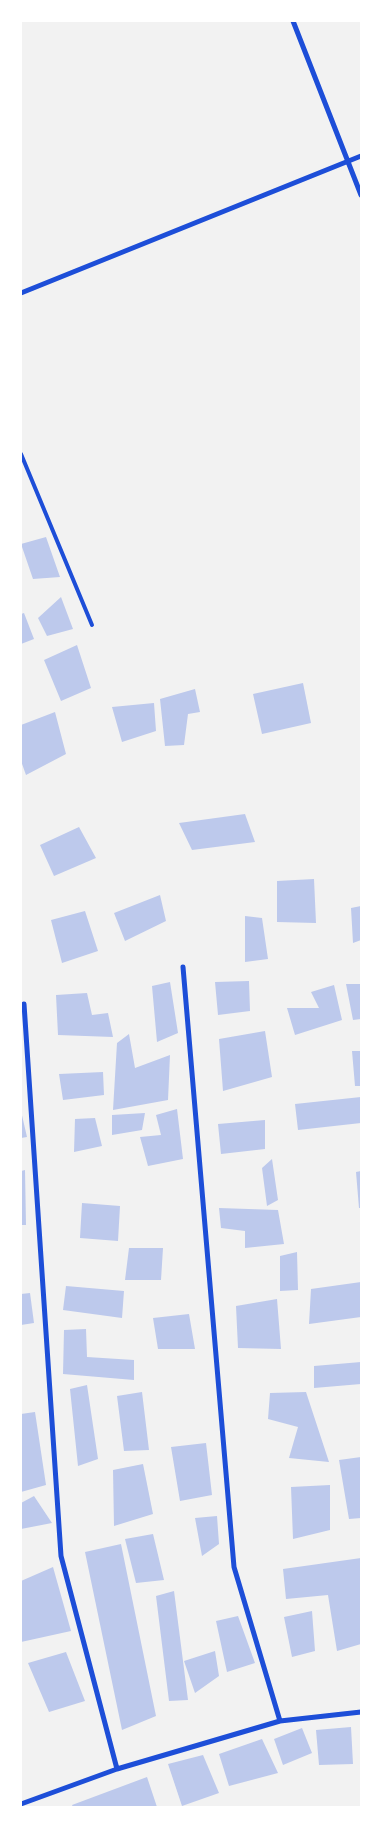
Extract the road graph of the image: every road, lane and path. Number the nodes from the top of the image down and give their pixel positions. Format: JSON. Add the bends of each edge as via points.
{"nodes":[{"id":1,"x":293,"y":21,"type":"edge"},
{"id":2,"x":361,"y":156,"type":"edge"},
{"id":3,"x":347,"y":162,"type":"junction"},
{"id":4,"x":361,"y":195,"type":"edge"},
{"id":5,"x":21,"y":293,"type":"edge"},
{"id":6,"x":21,"y":454,"type":"edge"},
{"id":7,"x":92,"y":625,"type":"dead end"},
{"id":8,"x":183,"y":967,"type":"dead end"},
{"id":9,"x":24,"y":1004,"type":"dead end"},
{"id":10,"x":361,"y":1712,"type":"edge"},
{"id":11,"x":280,"y":1720,"type":"junction"},
{"id":12,"x":117,"y":1769,"type":"junction"},
{"id":13,"x":21,"y":1804,"type":"edge"}],
"edges":[{"from":1,"to":3,"type":"street"},
{"from":2,"to":3,"type":"street"},
{"from":3,"to":4,"type":"street"},
{"from":3,"to":5,"type":"street"},
{"from":6,"to":7,"type":"lane"},
{"from":8,"to":11,"type":"street","via":[[234,1567]]},
{"from":9,"to":12,"type":"street","via":[[61,1556]]},
{"from":10,"to":11,"type":"street"},
{"from":11,"to":12,"type":"street"},
{"from":12,"to":13,"type":"street"}]}
